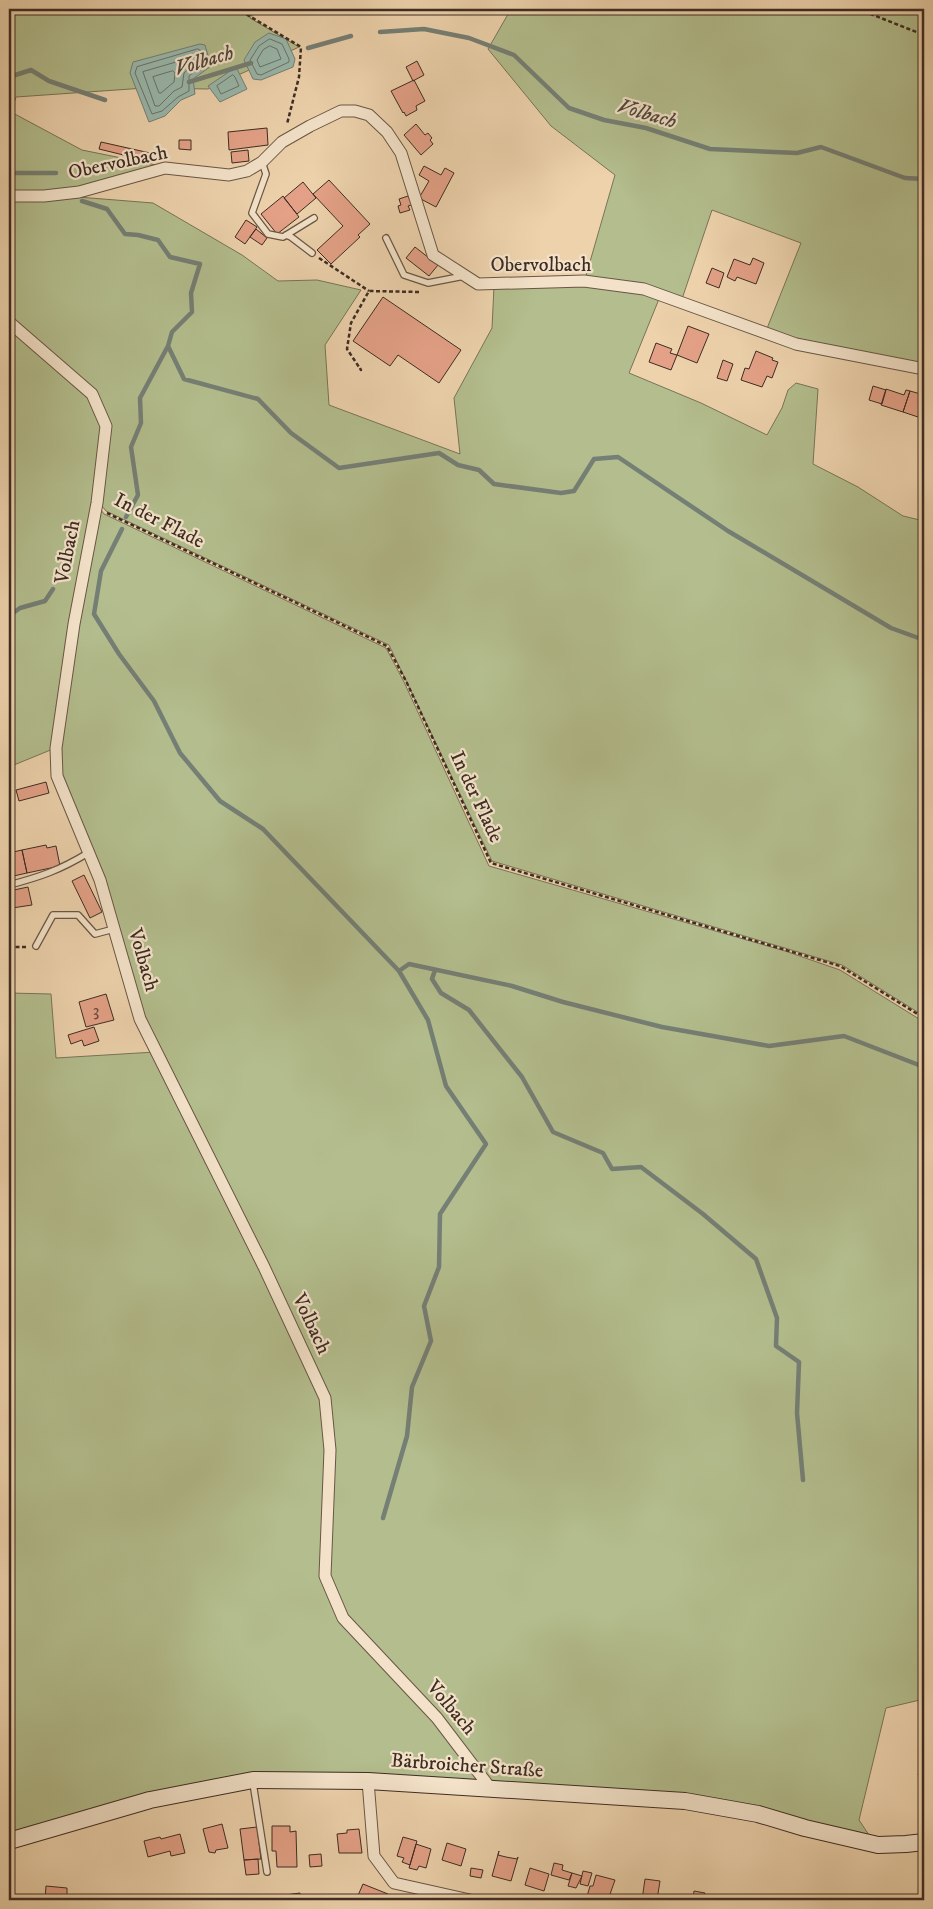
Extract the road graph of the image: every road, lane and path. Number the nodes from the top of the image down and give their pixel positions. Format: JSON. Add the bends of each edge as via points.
{"nodes":[{"id":1,"x":858,"y":9,"type":"edge"},
{"id":2,"x":917,"y":9,"type":"edge"},
{"id":3,"x":241,"y":11,"type":"dead end"},
{"id":4,"x":924,"y":12,"type":"edge"},
{"id":5,"x":924,"y":35,"type":"edge"},
{"id":6,"x":282,"y":142,"type":"junction"},
{"id":7,"x":262,"y":162,"type":"junction"},
{"id":8,"x":9,"y":196,"type":"edge"},
{"id":9,"x":314,"y":218,"type":"dead end"},
{"id":10,"x":286,"y":235,"type":"junction"},
{"id":11,"x":386,"y":238,"type":"dead end"},
{"id":12,"x":312,"y":253,"type":"joint"},
{"id":13,"x":466,"y":276,"type":"junction"},
{"id":14,"x":370,"y":291,"type":"junction"},
{"id":15,"x":428,"y":291,"type":"dead end"},
{"id":16,"x":9,"y":322,"type":"edge"},
{"id":17,"x":360,"y":368,"type":"dead end"},
{"id":18,"x":924,"y":368,"type":"edge"},
{"id":19,"x":97,"y":503,"type":"junction"},
{"id":20,"x":88,"y":853,"type":"junction"},
{"id":21,"x":9,"y":885,"type":"edge"},
{"id":22,"x":114,"y":929,"type":"junction"},
{"id":23,"x":36,"y":946,"type":"joint"},
{"id":24,"x":9,"y":947,"type":"edge"},
{"id":25,"x":924,"y":1018,"type":"edge"},
{"id":26,"x":253,"y":1780,"type":"junction"},
{"id":27,"x":368,"y":1781,"type":"junction"},
{"id":28,"x":492,"y":1789,"type":"junction"},
{"id":29,"x":9,"y":1841,"type":"edge"},
{"id":30,"x":924,"y":1842,"type":"edge"},
{"id":31,"x":266,"y":1872,"type":"dead end"},
{"id":32,"x":470,"y":1900,"type":"edge"}],
"edges":[{"from":1,"to":5,"type":"path"},
{"from":2,"to":4,"type":"path"},
{"from":3,"to":6,"type":"path","via":[[301,47],[299,77]]},
{"from":6,"to":7,"type":"street","name":"Obervolbach"},
{"from":6,"to":13,"type":"street","name":"Obervolbach","via":[[341,112],[369,115],[387,132],[401,153],[433,255]]},
{"from":7,"to":8,"type":"street","name":"Obervolbach","via":[[246,171],[229,175],[165,168],[79,192]]},
{"from":7,"to":10,"type":"lane","via":[[266,174],[252,214],[268,234]]},
{"from":9,"to":10,"type":"lane"},
{"from":10,"to":12,"type":"lane"},
{"from":11,"to":13,"type":"lane","via":[[404,275],[428,283]]},
{"from":12,"to":14,"type":"path"},
{"from":13,"to":18,"type":"street","name":"Obervolbach","via":[[478,284],[584,281],[644,288],[796,344]]},
{"from":14,"to":15,"type":"path"},
{"from":14,"to":17,"type":"path","via":[[351,323],[347,348]]},
{"from":16,"to":19,"type":"street","name":"Volbach","via":[[92,394],[106,426]]},
{"from":19,"to":20,"type":"street","name":"Volbach","via":[[74,624],[56,748],[57,776]]},
{"from":19,"to":25,"type":"path","name":"In der Flade","via":[[106,512],[387,646],[491,863],[840,966]]},
{"from":20,"to":21,"type":"lane","via":[[58,871]]},
{"from":20,"to":22,"type":"street","name":"Volbach","via":[[100,880]]},
{"from":22,"to":23,"type":"lane","via":[[94,934],[78,915],[53,915]]},
{"from":22,"to":28,"type":"street","name":"Volbach","via":[[140,1019],[264,1267],[325,1398],[330,1450],[325,1576],[343,1618],[437,1718]]},
{"from":23,"to":24,"type":"path"},
{"from":26,"to":27,"type":"main road","name":"Bärbroicher Straße"},
{"from":26,"to":29,"type":"main road","name":"Bärbroicher Straße","via":[[150,1800]]},
{"from":26,"to":31,"type":"lane"},
{"from":27,"to":28,"type":"main road","name":"Bärbroicher Straße"},
{"from":27,"to":32,"type":"street","via":[[374,1856],[394,1883]]},
{"from":28,"to":30,"type":"main road","name":"Bärbroicher Straße","via":[[685,1801],[758,1814],[878,1845]]}]}
